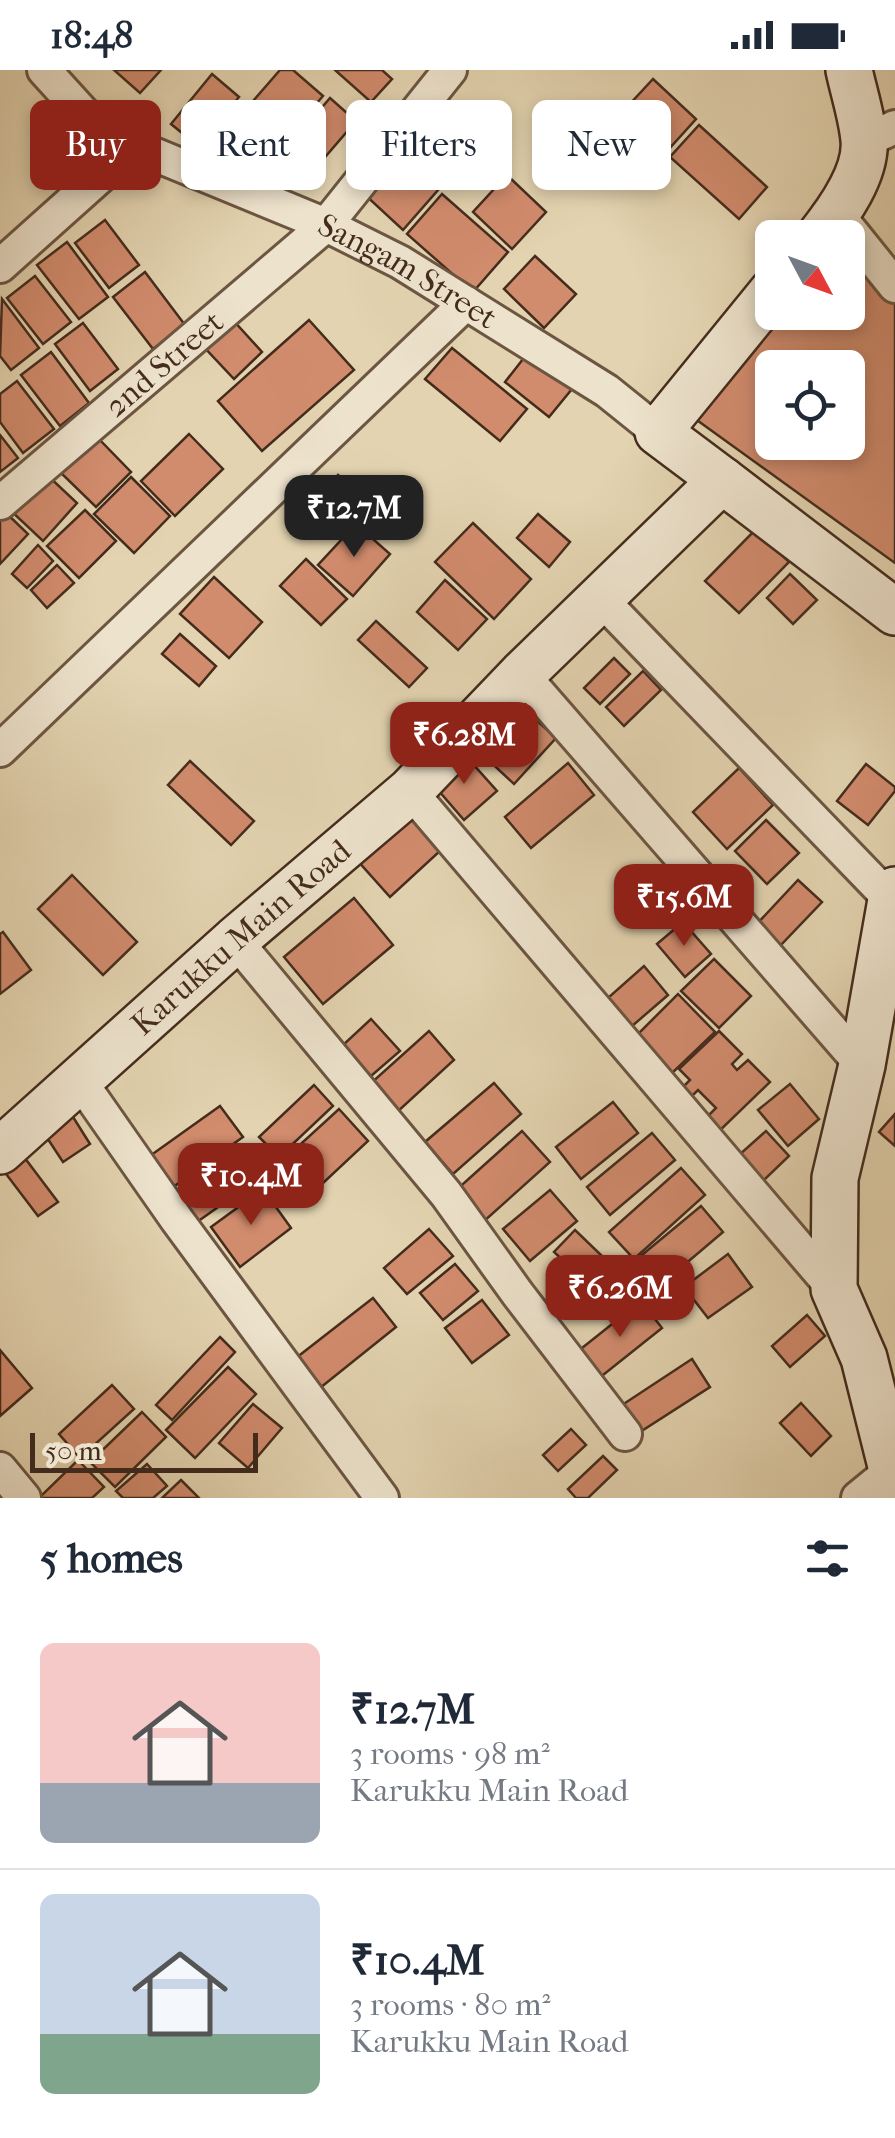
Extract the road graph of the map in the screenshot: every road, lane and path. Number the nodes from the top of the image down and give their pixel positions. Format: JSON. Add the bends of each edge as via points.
{"nodes":[{"id":1,"x":44,"y":70,"type":"edge"},
{"id":2,"x":450,"y":70,"type":"edge"},
{"id":3,"x":849,"y":70,"type":"edge"},
{"id":4,"x":71,"y":100,"type":"edge"},
{"id":5,"x":880,"y":134,"type":"edge"},
{"id":6,"x":161,"y":157,"type":"edge"},
{"id":7,"x":85,"y":190,"type":"edge"},
{"id":8,"x":830,"y":220,"type":"edge"},
{"id":9,"x":326,"y":224,"type":"junction"},
{"id":10,"x":865,"y":260,"type":"edge"},
{"id":11,"x":0,"y":266,"type":"edge"},
{"id":12,"x":895,"y":286,"type":"edge"},
{"id":13,"x":466,"y":303,"type":"junction"},
{"id":14,"x":755,"y":313,"type":"edge"},
{"id":15,"x":658,"y":432,"type":"junction"},
{"id":16,"x":722,"y":480,"type":"junction"},
{"id":17,"x":0,"y":503,"type":"edge"},
{"id":18,"x":600,"y":598,"type":"junction"},
{"id":19,"x":895,"y":612,"type":"edge"},
{"id":20,"x":522,"y":674,"type":"junction"},
{"id":21,"x":0,"y":750,"type":"edge"},
{"id":22,"x":410,"y":791,"type":"junction"},
{"id":23,"x":893,"y":895,"type":"edge"},
{"id":24,"x":235,"y":940,"type":"junction"},
{"id":25,"x":862,"y":1065,"type":"junction"},
{"id":26,"x":80,"y":1081,"type":"junction"},
{"id":27,"x":0,"y":1151,"type":"edge"},
{"id":28,"x":834,"y":1289,"type":"junction"},
{"id":29,"x":626,"y":1434,"type":"dead end"},
{"id":30,"x":0,"y":1469,"type":"edge"},
{"id":31,"x":882,"y":1484,"type":"edge"},
{"id":32,"x":24,"y":1498,"type":"edge"},
{"id":33,"x":382,"y":1498,"type":"edge"}],
"edges":[{"from":1,"to":4,"type":"street","name":"Sangam Street"},
{"from":2,"to":9,"type":"street","name":"2nd Street"},
{"from":3,"to":5,"type":"main road"},
{"from":5,"to":8,"type":"main road"},
{"from":6,"to":9,"type":"street","name":"Sangam Street"},
{"from":7,"to":11,"type":"street"},
{"from":9,"to":13,"type":"street","name":"Sangam Street"},
{"from":9,"to":17,"type":"street","name":"2nd Street"},
{"from":10,"to":12,"type":"street"},
{"from":13,"to":15,"type":"street","name":"Sangam Street","via":[[607,391]]},
{"from":13,"to":21,"type":"street"},
{"from":14,"to":15,"type":"main road"},
{"from":15,"to":16,"type":"main road"},
{"from":16,"to":18,"type":"main road","name":"Karukku Main Road"},
{"from":16,"to":19,"type":"main road"},
{"from":18,"to":20,"type":"main road","name":"Karukku Main Road"},
{"from":18,"to":23,"type":"street"},
{"from":20,"to":22,"type":"main road","name":"Karukku Main Road"},
{"from":20,"to":25,"type":"street"},
{"from":22,"to":24,"type":"main road","name":"Karukku Main Road"},
{"from":22,"to":28,"type":"street"},
{"from":23,"to":25,"type":"main road"},
{"from":24,"to":26,"type":"main road","name":"Karukku Main Road"},
{"from":24,"to":29,"type":"street","via":[[446,1194]]},
{"from":25,"to":28,"type":"main road","via":[[836,1178]]},
{"from":26,"to":27,"type":"main road","name":"Karukku Main Road"},
{"from":26,"to":33,"type":"street"},
{"from":28,"to":31,"type":"main road","via":[[864,1358]]},
{"from":30,"to":32,"type":"street"}]}
